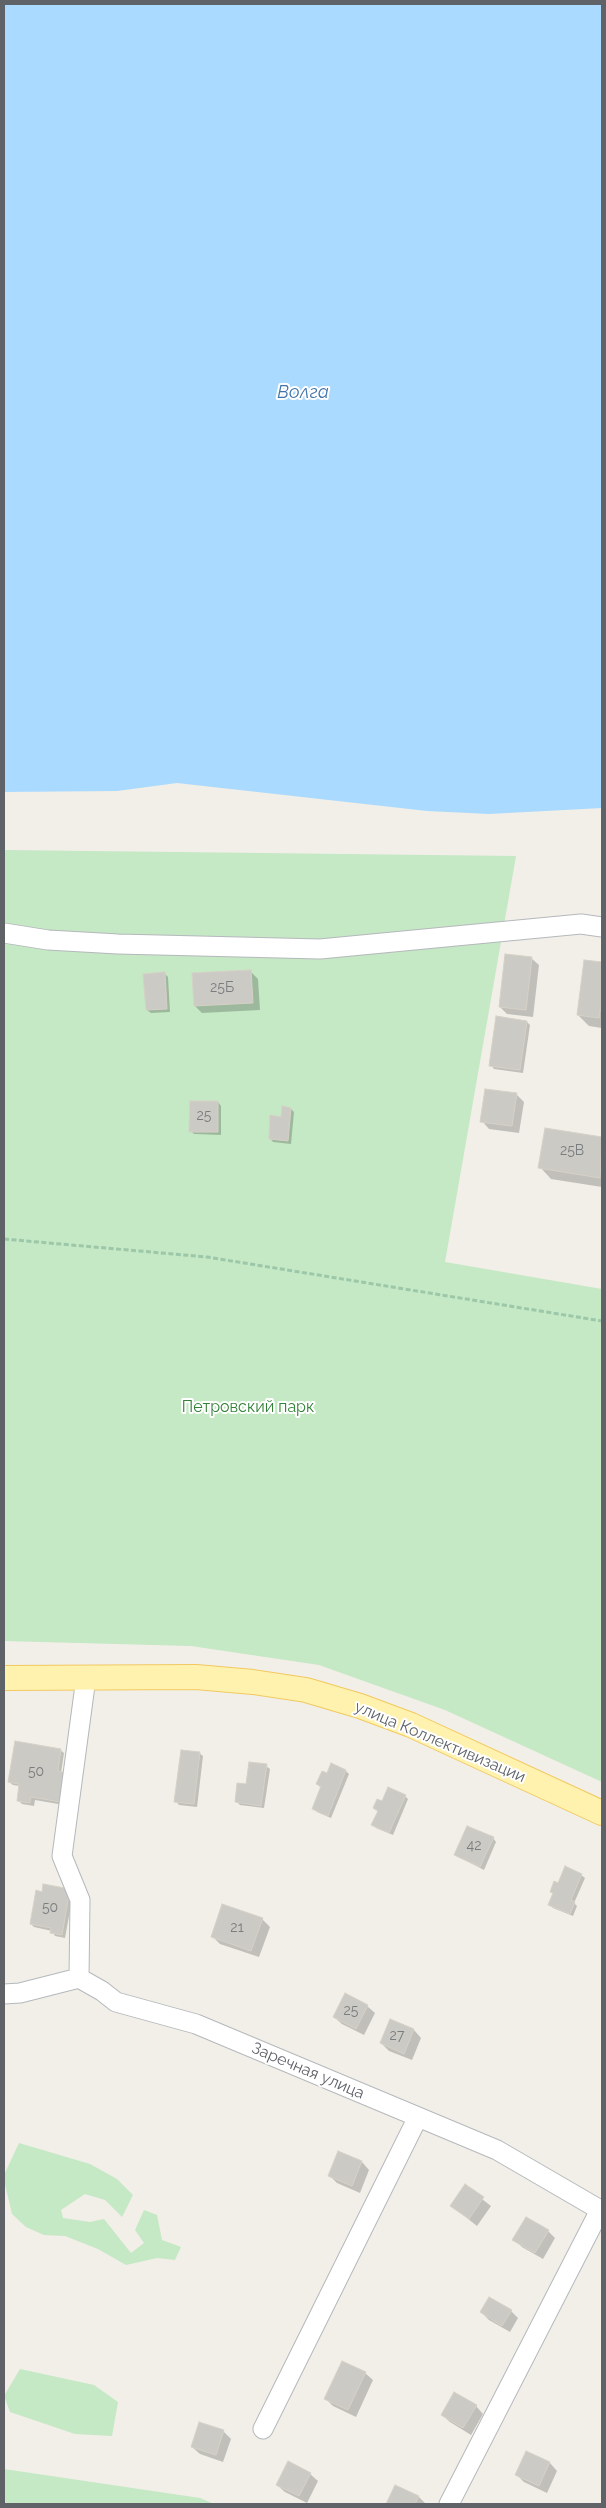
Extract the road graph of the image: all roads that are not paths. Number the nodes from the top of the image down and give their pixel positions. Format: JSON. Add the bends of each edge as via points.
{"nodes":[{"id":1,"x":602,"y":926,"type":"edge"},
{"id":2,"x":4,"y":933,"type":"edge"},
{"id":3,"x":4,"y":1678,"type":"edge"},
{"id":4,"x":86,"y":1678,"type":"junction"},
{"id":5,"x":602,"y":1813,"type":"edge"},
{"id":6,"x":80,"y":1978,"type":"junction"},
{"id":7,"x":4,"y":1994,"type":"edge"},
{"id":8,"x":418,"y":2117,"type":"junction"},
{"id":9,"x":601,"y":2210,"type":"edge"},
{"id":10,"x":263,"y":2429,"type":"dead end"},
{"id":11,"x":449,"y":2504,"type":"edge"}],
"edges":[{"from":1,"to":2,"type":"street","via":[[581,924],[320,949],[48,940]]},
{"from":3,"to":4,"type":"main road","name":"улица Коллективизации"},
{"from":4,"to":5,"type":"main road","name":"улица Коллективизации","via":[[196,1677],[306,1690],[410,1725]]},
{"from":4,"to":6,"type":"street","via":[[62,1856],[80,1900]]},
{"from":6,"to":7,"type":"street"},
{"from":6,"to":8,"type":"street","name":"Заречная улица","via":[[116,2002],[196,2024]]},
{"from":8,"to":9,"type":"street","name":"Заречная улица","via":[[497,2150]]},
{"from":8,"to":10,"type":"street"},
{"from":9,"to":11,"type":"street"}]}
